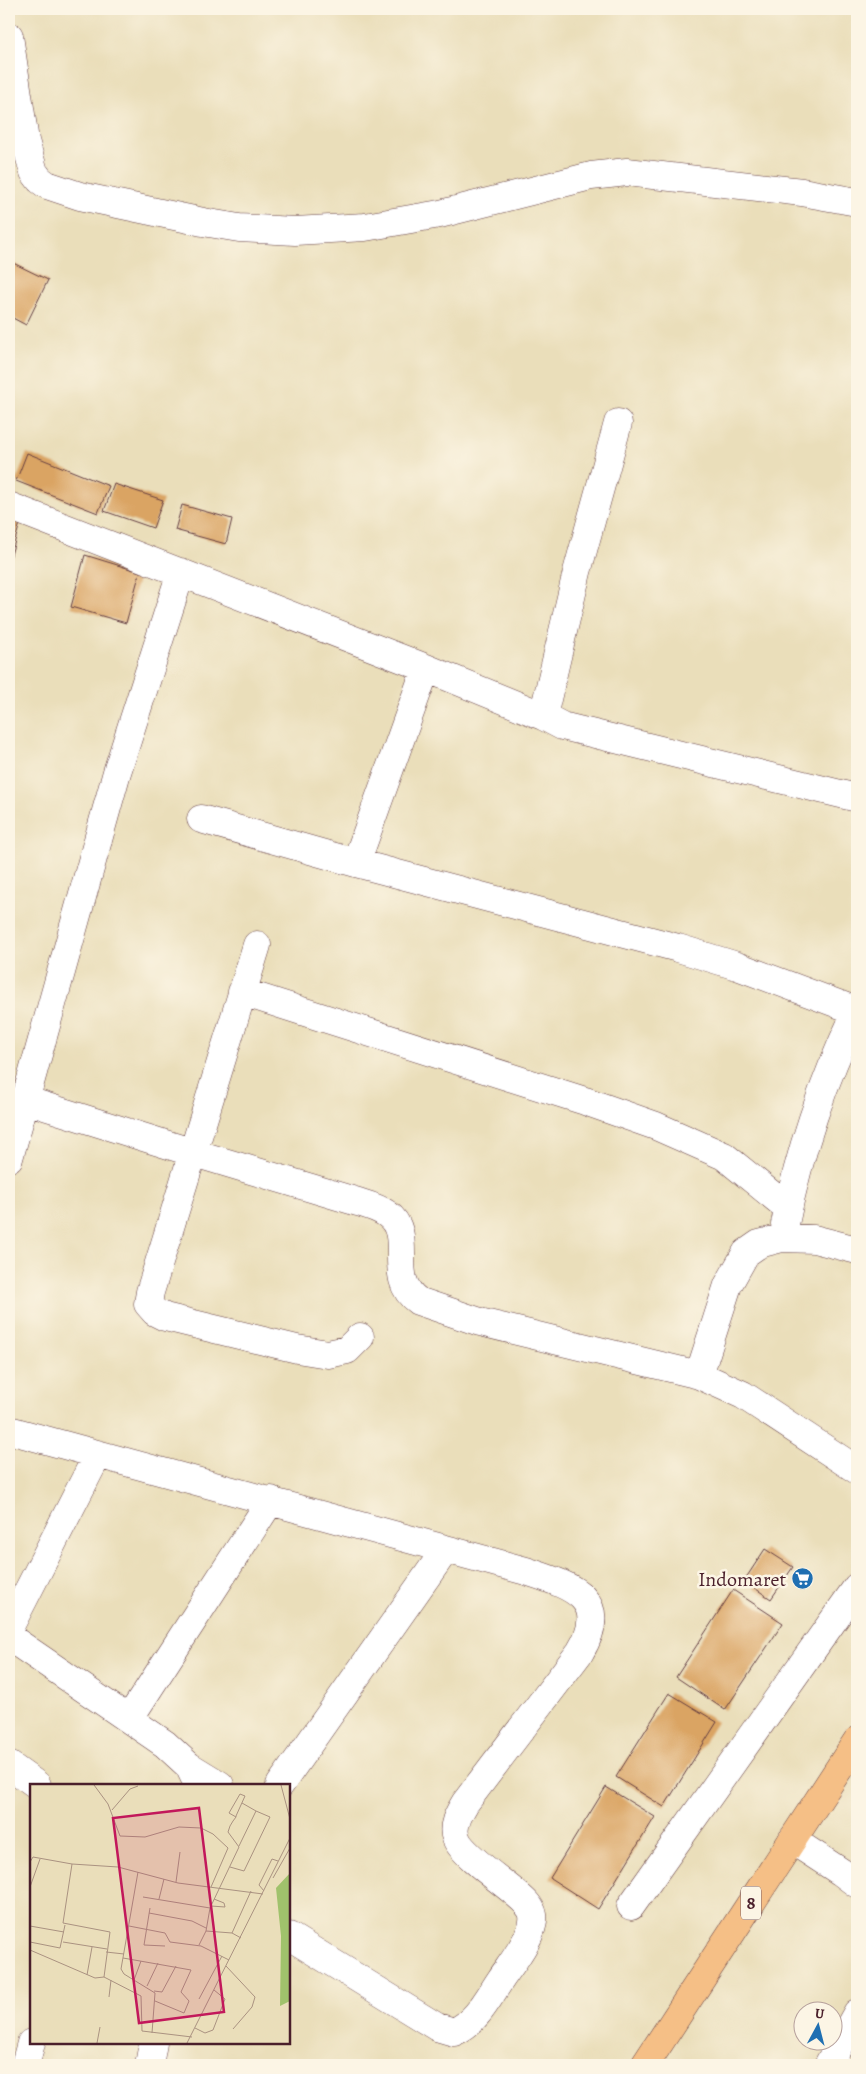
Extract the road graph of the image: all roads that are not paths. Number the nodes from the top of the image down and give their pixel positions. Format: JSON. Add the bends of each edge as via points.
{"nodes":[{"id":1,"x":9,"y":36,"type":"edge"},
{"id":2,"x":17,"y":142,"type":"edge"},
{"id":3,"x":857,"y":202,"type":"edge"},
{"id":4,"x":618,"y":423,"type":"dead end"},
{"id":5,"x":9,"y":506,"type":"edge"},
{"id":6,"x":181,"y":572,"type":"junction"},
{"id":7,"x":426,"y":668,"type":"junction"},
{"id":8,"x":543,"y":716,"type":"junction"},
{"id":9,"x":857,"y":798,"type":"edge"},
{"id":10,"x":201,"y":820,"type":"dead end"},
{"id":11,"x":356,"y":863,"type":"junction"},
{"id":12,"x":257,"y":944,"type":"dead end"},
{"id":13,"x":242,"y":992,"type":"junction"},
{"id":14,"x":857,"y":1011,"type":"edge"},
{"id":15,"x":25,"y":1100,"type":"junction"},
{"id":16,"x":194,"y":1153,"type":"junction"},
{"id":17,"x":9,"y":1158,"type":"edge"},
{"id":18,"x":788,"y":1208,"type":"junction"},
{"id":19,"x":782,"y":1238,"type":"junction"},
{"id":20,"x":857,"y":1250,"type":"edge"},
{"id":21,"x":360,"y":1337,"type":"dead end"},
{"id":22,"x":699,"y":1375,"type":"junction"},
{"id":23,"x":9,"y":1430,"type":"edge"},
{"id":24,"x":98,"y":1454,"type":"junction"},
{"id":25,"x":857,"y":1470,"type":"edge"},
{"id":26,"x":270,"y":1500,"type":"junction"},
{"id":27,"x":446,"y":1549,"type":"junction"},
{"id":28,"x":857,"y":1587,"type":"edge"},
{"id":29,"x":9,"y":1628,"type":"edge"},
{"id":30,"x":9,"y":1637,"type":"edge"},
{"id":31,"x":129,"y":1720,"type":"junction"},
{"id":32,"x":857,"y":1741,"type":"edge"},
{"id":33,"x":9,"y":1766,"type":"edge"},
{"id":34,"x":193,"y":1776,"type":"edge"},
{"id":35,"x":36,"y":1784,"type":"edge"},
{"id":36,"x":217,"y":1784,"type":"edge"},
{"id":37,"x":281,"y":1784,"type":"edge"},
{"id":38,"x":792,"y":1840,"type":"junction"},
{"id":39,"x":857,"y":1884,"type":"edge"},
{"id":40,"x":631,"y":1906,"type":"dead end"},
{"id":41,"x":290,"y":1937,"type":"edge"},
{"id":42,"x":857,"y":2013,"type":"edge"},
{"id":43,"x":31,"y":2044,"type":"edge"},
{"id":44,"x":154,"y":2044,"type":"edge"},
{"id":45,"x":25,"y":2065,"type":"edge"},
{"id":46,"x":149,"y":2065,"type":"edge"},
{"id":47,"x":645,"y":2065,"type":"edge"},
{"id":48,"x":828,"y":2065,"type":"edge"}],
"edges":[{"from":1,"to":2,"type":"street"},
{"from":2,"to":3,"type":"street","via":[[34,172],[47,185],[113,204],[239,228],[295,231],[404,221],[483,205],[591,176],[627,172],[802,192]]},
{"from":4,"to":8,"type":"street","via":[[577,572]]},
{"from":5,"to":6,"type":"street"},
{"from":6,"to":7,"type":"street"},
{"from":6,"to":15,"type":"street","via":[[115,780]]},
{"from":7,"to":8,"type":"street"},
{"from":7,"to":11,"type":"street"},
{"from":8,"to":9,"type":"street","via":[[562,726]]},
{"from":10,"to":11,"type":"street"},
{"from":11,"to":14,"type":"street","via":[[678,948],[737,966]]},
{"from":12,"to":13,"type":"street"},
{"from":13,"to":16,"type":"street"},
{"from":13,"to":18,"type":"street","via":[[656,1126],[724,1156]]},
{"from":14,"to":18,"type":"street","via":[[822,1090]]},
{"from":15,"to":16,"type":"street"},
{"from":15,"to":17,"type":"street"},
{"from":16,"to":21,"type":"street","via":[[150,1292],[148,1304],[155,1312],[328,1354],[347,1350]]},
{"from":16,"to":22,"type":"street","via":[[388,1214],[400,1230],[403,1283],[410,1296],[418,1301],[480,1322]]},
{"from":18,"to":19,"type":"street"},
{"from":19,"to":20,"type":"street","via":[[814,1239]]},
{"from":19,"to":22,"type":"street","via":[[759,1244],[738,1264]]},
{"from":22,"to":25,"type":"street","via":[[743,1396]]},
{"from":23,"to":24,"type":"street"},
{"from":24,"to":26,"type":"street"},
{"from":24,"to":29,"type":"street"},
{"from":26,"to":27,"type":"street"},
{"from":26,"to":31,"type":"street"},
{"from":27,"to":37,"type":"street"},
{"from":27,"to":41,"type":"street","via":[[565,1584],[580,1594],[589,1608],[591,1628],[588,1639],[464,1803],[454,1828],[456,1838],[468,1856],[524,1900],[533,1915],[531,1928],[484,2005],[470,2022],[454,2032],[437,2027]]},
{"from":28,"to":40,"type":"street"},
{"from":30,"to":31,"type":"street"},
{"from":31,"to":34,"type":"street","via":[[165,1744]]},
{"from":32,"to":38,"type":"highway","number":"8"},
{"from":33,"to":35,"type":"street"},
{"from":34,"to":36,"type":"street"},
{"from":38,"to":39,"type":"street"},
{"from":38,"to":47,"type":"highway","number":"8"},
{"from":42,"to":48,"type":"street"},
{"from":43,"to":45,"type":"street"},
{"from":44,"to":46,"type":"street"}]}
